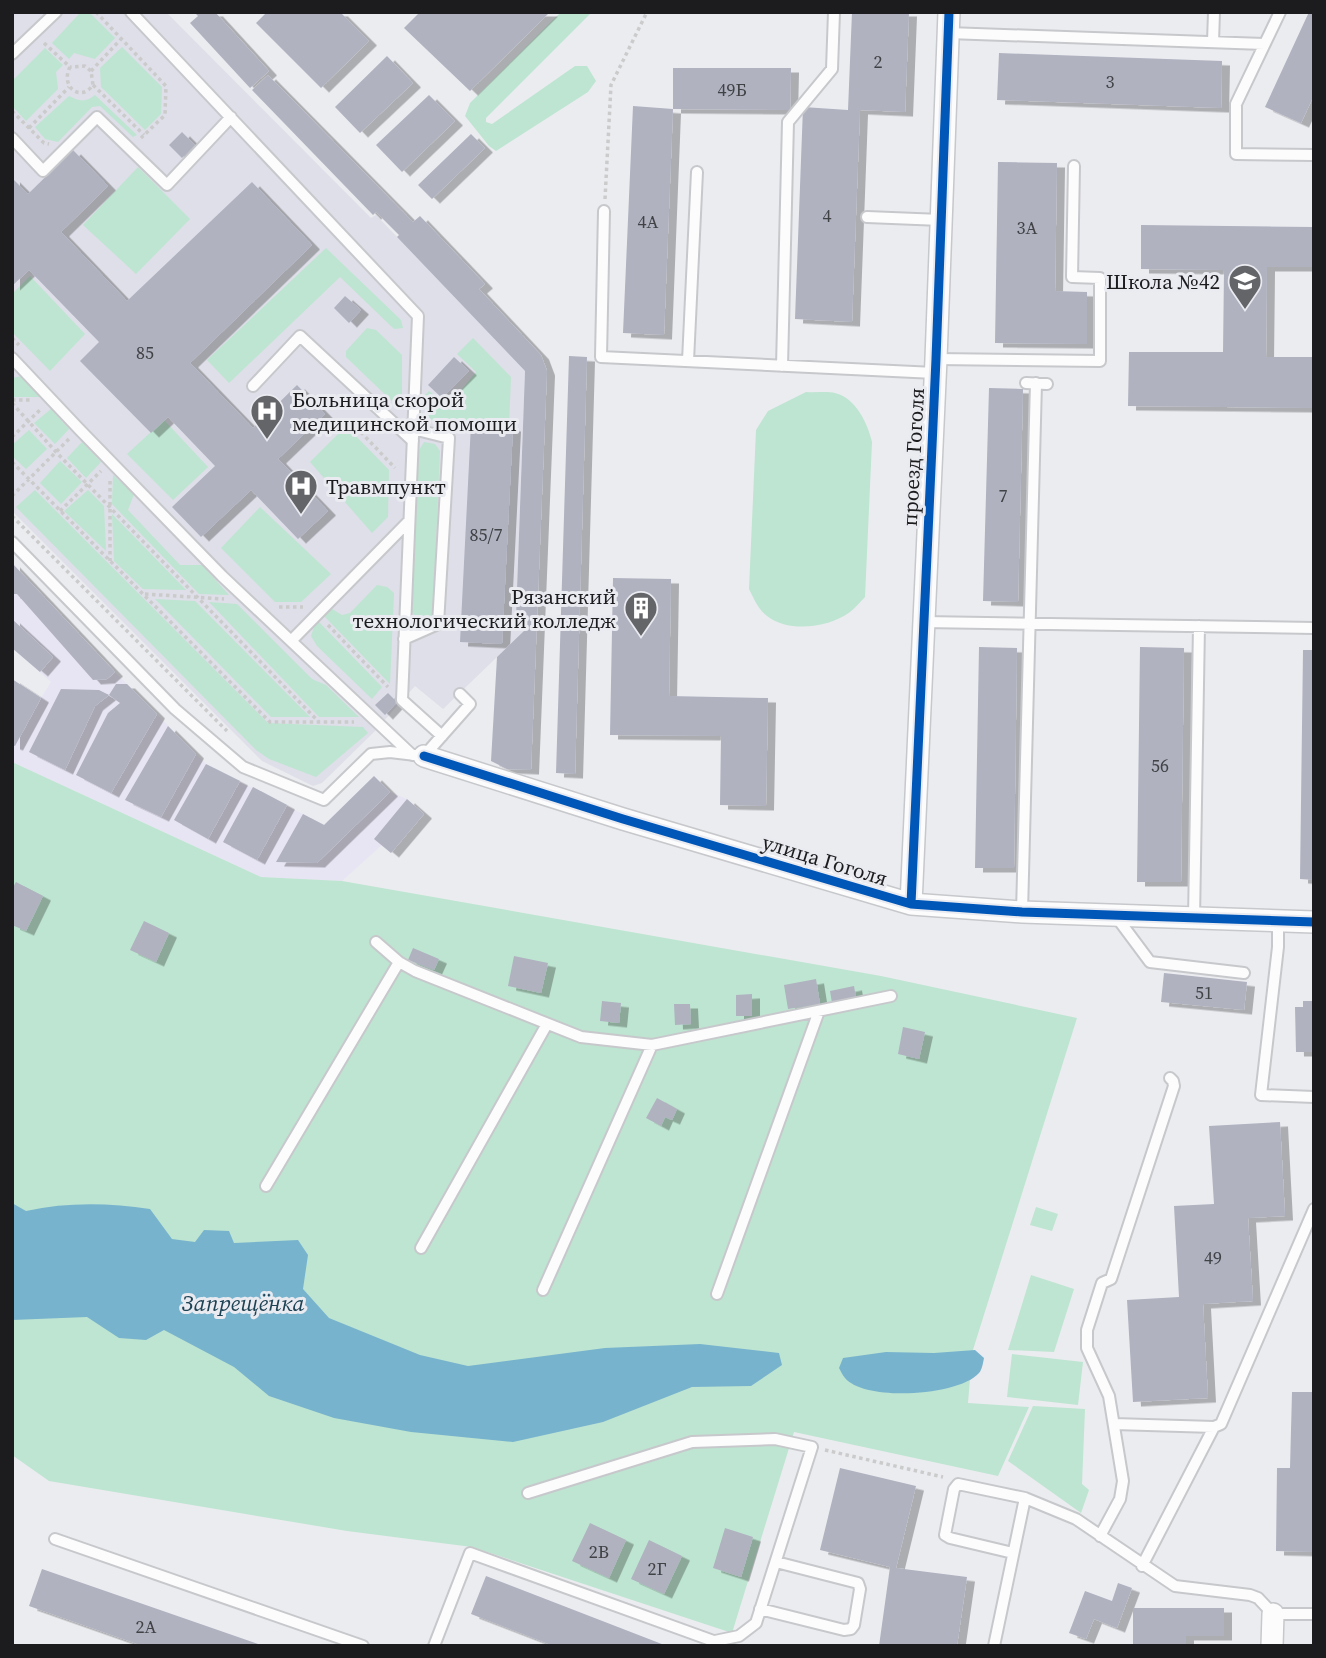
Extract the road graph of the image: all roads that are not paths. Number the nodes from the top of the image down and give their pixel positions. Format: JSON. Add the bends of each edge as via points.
{"nodes":[{"id":1,"x":56,"y":12,"type":"edge"},
{"id":2,"x":131,"y":12,"type":"edge"},
{"id":3,"x":834,"y":12,"type":"edge"},
{"id":4,"x":1214,"y":12,"type":"edge"},
{"id":5,"x":1280,"y":12,"type":"edge"},
{"id":6,"x":948,"y":23,"type":"edge"},
{"id":7,"x":1213,"y":42,"type":"junction"},
{"id":8,"x":1264,"y":44,"type":"junction"},
{"id":9,"x":14,"y":50,"type":"edge"},
{"id":10,"x":231,"y":117,"type":"junction"},
{"id":11,"x":12,"y":138,"type":"edge"},
{"id":12,"x":1314,"y":155,"type":"edge"},
{"id":13,"x":1074,"y":166,"type":"dead end"},
{"id":14,"x":697,"y":172,"type":"dead end"},
{"id":15,"x":604,"y":211,"type":"road end"},
{"id":16,"x":867,"y":217,"type":"dead end"},
{"id":17,"x":941,"y":220,"type":"junction"},
{"id":18,"x":12,"y":358,"type":"edge"},
{"id":19,"x":688,"y":361,"type":"junction"},
{"id":20,"x":782,"y":366,"type":"junction"},
{"id":21,"x":935,"y":366,"type":"junction"},
{"id":22,"x":1036,"y":383,"type":"dead end"},
{"id":23,"x":253,"y":386,"type":"dead end"},
{"id":24,"x":413,"y":429,"type":"junction"},
{"id":25,"x":413,"y":441,"type":"junction"},
{"id":26,"x":409,"y":521,"type":"junction"},
{"id":27,"x":12,"y":542,"type":"edge"},
{"id":28,"x":923,"y":622,"type":"junction"},
{"id":29,"x":1030,"y":624,"type":"junction"},
{"id":30,"x":1199,"y":626,"type":"junction"},
{"id":31,"x":1314,"y":628,"type":"edge"},
{"id":32,"x":404,"y":639,"type":"junction"},
{"id":33,"x":291,"y":641,"type":"junction"},
{"id":34,"x":460,"y":694,"type":"dead end"},
{"id":35,"x":442,"y":736,"type":"junction"},
{"id":36,"x":418,"y":755,"type":"junction"},
{"id":37,"x":911,"y":904,"type":"junction"},
{"id":38,"x":1022,"y":912,"type":"junction"},
{"id":39,"x":1115,"y":915,"type":"junction"},
{"id":40,"x":1194,"y":919,"type":"junction"},
{"id":41,"x":1278,"y":920,"type":"junction"},
{"id":42,"x":1314,"y":922,"type":"edge"},
{"id":43,"x":376,"y":942,"type":"dead end"},
{"id":44,"x":399,"y":962,"type":"junction"},
{"id":45,"x":1244,"y":973,"type":"dead end"},
{"id":46,"x":891,"y":996,"type":"dead end"},
{"id":47,"x":819,"y":1011,"type":"junction"},
{"id":48,"x":547,"y":1024,"type":"junction"},
{"id":49,"x":652,"y":1045,"type":"junction"},
{"id":50,"x":1170,"y":1078,"type":"dead end"},
{"id":51,"x":1314,"y":1097,"type":"edge"},
{"id":52,"x":266,"y":1186,"type":"dead end"},
{"id":53,"x":1314,"y":1209,"type":"edge"},
{"id":54,"x":421,"y":1248,"type":"dead end"},
{"id":55,"x":543,"y":1290,"type":"dead end"},
{"id":56,"x":717,"y":1294,"type":"dead end"},
{"id":57,"x":1114,"y":1424,"type":"junction"},
{"id":58,"x":1214,"y":1427,"type":"junction"},
{"id":59,"x":528,"y":1493,"type":"dead end"},
{"id":60,"x":1025,"y":1498,"type":"junction"},
{"id":61,"x":1100,"y":1536,"type":"junction"},
{"id":62,"x":55,"y":1539,"type":"dead end"},
{"id":63,"x":1013,"y":1553,"type":"junction"},
{"id":64,"x":776,"y":1562,"type":"junction"},
{"id":65,"x":1142,"y":1566,"type":"junction"},
{"id":66,"x":760,"y":1609,"type":"junction"},
{"id":67,"x":1273,"y":1614,"type":"junction"},
{"id":68,"x":1314,"y":1614,"type":"edge"},
{"id":69,"x":696,"y":1641,"type":"edge"},
{"id":70,"x":715,"y":1642,"type":"junction"},
{"id":71,"x":363,"y":1646,"type":"edge"},
{"id":72,"x":434,"y":1646,"type":"edge"},
{"id":73,"x":728,"y":1646,"type":"edge"},
{"id":74,"x":994,"y":1646,"type":"edge"},
{"id":75,"x":1272,"y":1646,"type":"edge"}],
"edges":[{"from":1,"to":9,"type":"lane"},
{"from":2,"to":10,"type":"lane"},
{"from":3,"to":20,"type":"lane","via":[[832,69],[788,122]]},
{"from":4,"to":7,"type":"lane"},
{"from":5,"to":8,"type":"lane"},
{"from":6,"to":7,"type":"lane"},
{"from":6,"to":17,"type":"street","name":"проезд Гоголя"},
{"from":7,"to":8,"type":"lane"},
{"from":8,"to":12,"type":"lane","via":[[1236,104],[1236,154]]},
{"from":10,"to":11,"type":"lane","via":[[167,185],[97,117],[43,171]]},
{"from":10,"to":24,"type":"lane","via":[[418,316]]},
{"from":13,"to":21,"type":"lane","via":[[1072,276],[1100,278],[1100,360]]},
{"from":14,"to":19,"type":"lane"},
{"from":15,"to":19,"type":"lane","via":[[601,357]]},
{"from":16,"to":17,"type":"lane"},
{"from":17,"to":21,"type":"street","name":"проезд Гоголя"},
{"from":18,"to":33,"type":"lane","via":[[222,576]]},
{"from":19,"to":20,"type":"lane"},
{"from":20,"to":21,"type":"lane"},
{"from":21,"to":28,"type":"street","name":"проезд Гоголя"},
{"from":22,"to":29,"type":"lane"},
{"from":23,"to":25,"type":"lane","via":[[300,336]]},
{"from":24,"to":25,"type":"lane"},
{"from":24,"to":32,"type":"lane","via":[[449,438],[438,625]]},
{"from":25,"to":26,"type":"lane"},
{"from":26,"to":32,"type":"lane"},
{"from":26,"to":33,"type":"lane"},
{"from":27,"to":36,"type":"lane","via":[[175,709],[243,767],[324,800],[371,754]]},
{"from":28,"to":29,"type":"lane"},
{"from":28,"to":37,"type":"street","name":"проезд Гоголя"},
{"from":29,"to":30,"type":"lane"},
{"from":29,"to":38,"type":"lane"},
{"from":30,"to":31,"type":"lane"},
{"from":30,"to":40,"type":"lane"},
{"from":32,"to":35,"type":"lane","via":[[401,700]]},
{"from":33,"to":36,"type":"lane"},
{"from":34,"to":35,"type":"lane","via":[[470,704]]},
{"from":35,"to":36,"type":"lane"},
{"from":36,"to":37,"type":"street","name":"улица Гоголя"},
{"from":37,"to":38,"type":"street","name":"улица Гоголя"},
{"from":38,"to":39,"type":"street","name":"улица Гоголя"},
{"from":39,"to":40,"type":"street","name":"улица Гоголя"},
{"from":39,"to":45,"type":"lane","via":[[1150,962]]},
{"from":40,"to":41,"type":"street","name":"улица Гоголя"},
{"from":41,"to":42,"type":"street","name":"улица Гоголя"},
{"from":41,"to":51,"type":"lane","via":[[1262,1095]]},
{"from":43,"to":44,"type":"lane"},
{"from":44,"to":48,"type":"lane"},
{"from":44,"to":52,"type":"lane"},
{"from":46,"to":47,"type":"lane"},
{"from":47,"to":49,"type":"lane"},
{"from":47,"to":56,"type":"lane"},
{"from":48,"to":49,"type":"lane","via":[[581,1037]]},
{"from":48,"to":54,"type":"lane"},
{"from":49,"to":55,"type":"lane"},
{"from":50,"to":57,"type":"lane","via":[[1174,1086],[1111,1279],[1102,1283],[1087,1330],[1087,1348],[1109,1396]]},
{"from":53,"to":58,"type":"lane","via":[[1225,1419]]},
{"from":57,"to":58,"type":"lane"},
{"from":57,"to":61,"type":"lane","via":[[1123,1490]]},
{"from":58,"to":65,"type":"lane"},
{"from":59,"to":64,"type":"lane","via":[[692,1442],[775,1439],[813,1447]]},
{"from":60,"to":61,"type":"lane","via":[[1076,1519]]},
{"from":60,"to":63,"type":"lane"},
{"from":60,"to":63,"type":"lane","via":[[958,1484],[954,1489],[945,1535]]},
{"from":61,"to":65,"type":"lane"},
{"from":62,"to":71,"type":"lane"},
{"from":63,"to":74,"type":"lane"},
{"from":64,"to":66,"type":"lane"},
{"from":64,"to":66,"type":"lane","via":[[858,1583],[854,1625],[844,1630]]},
{"from":65,"to":67,"type":"lane","via":[[1175,1586],[1258,1598]]},
{"from":66,"to":70,"type":"lane","via":[[756,1623],[739,1636]]},
{"from":67,"to":68,"type":"lane"},
{"from":67,"to":75,"type":"street"},
{"from":69,"to":70,"type":"lane"},
{"from":69,"to":72,"type":"lane","via":[[470,1553]]},
{"from":70,"to":73,"type":"lane"}]}
